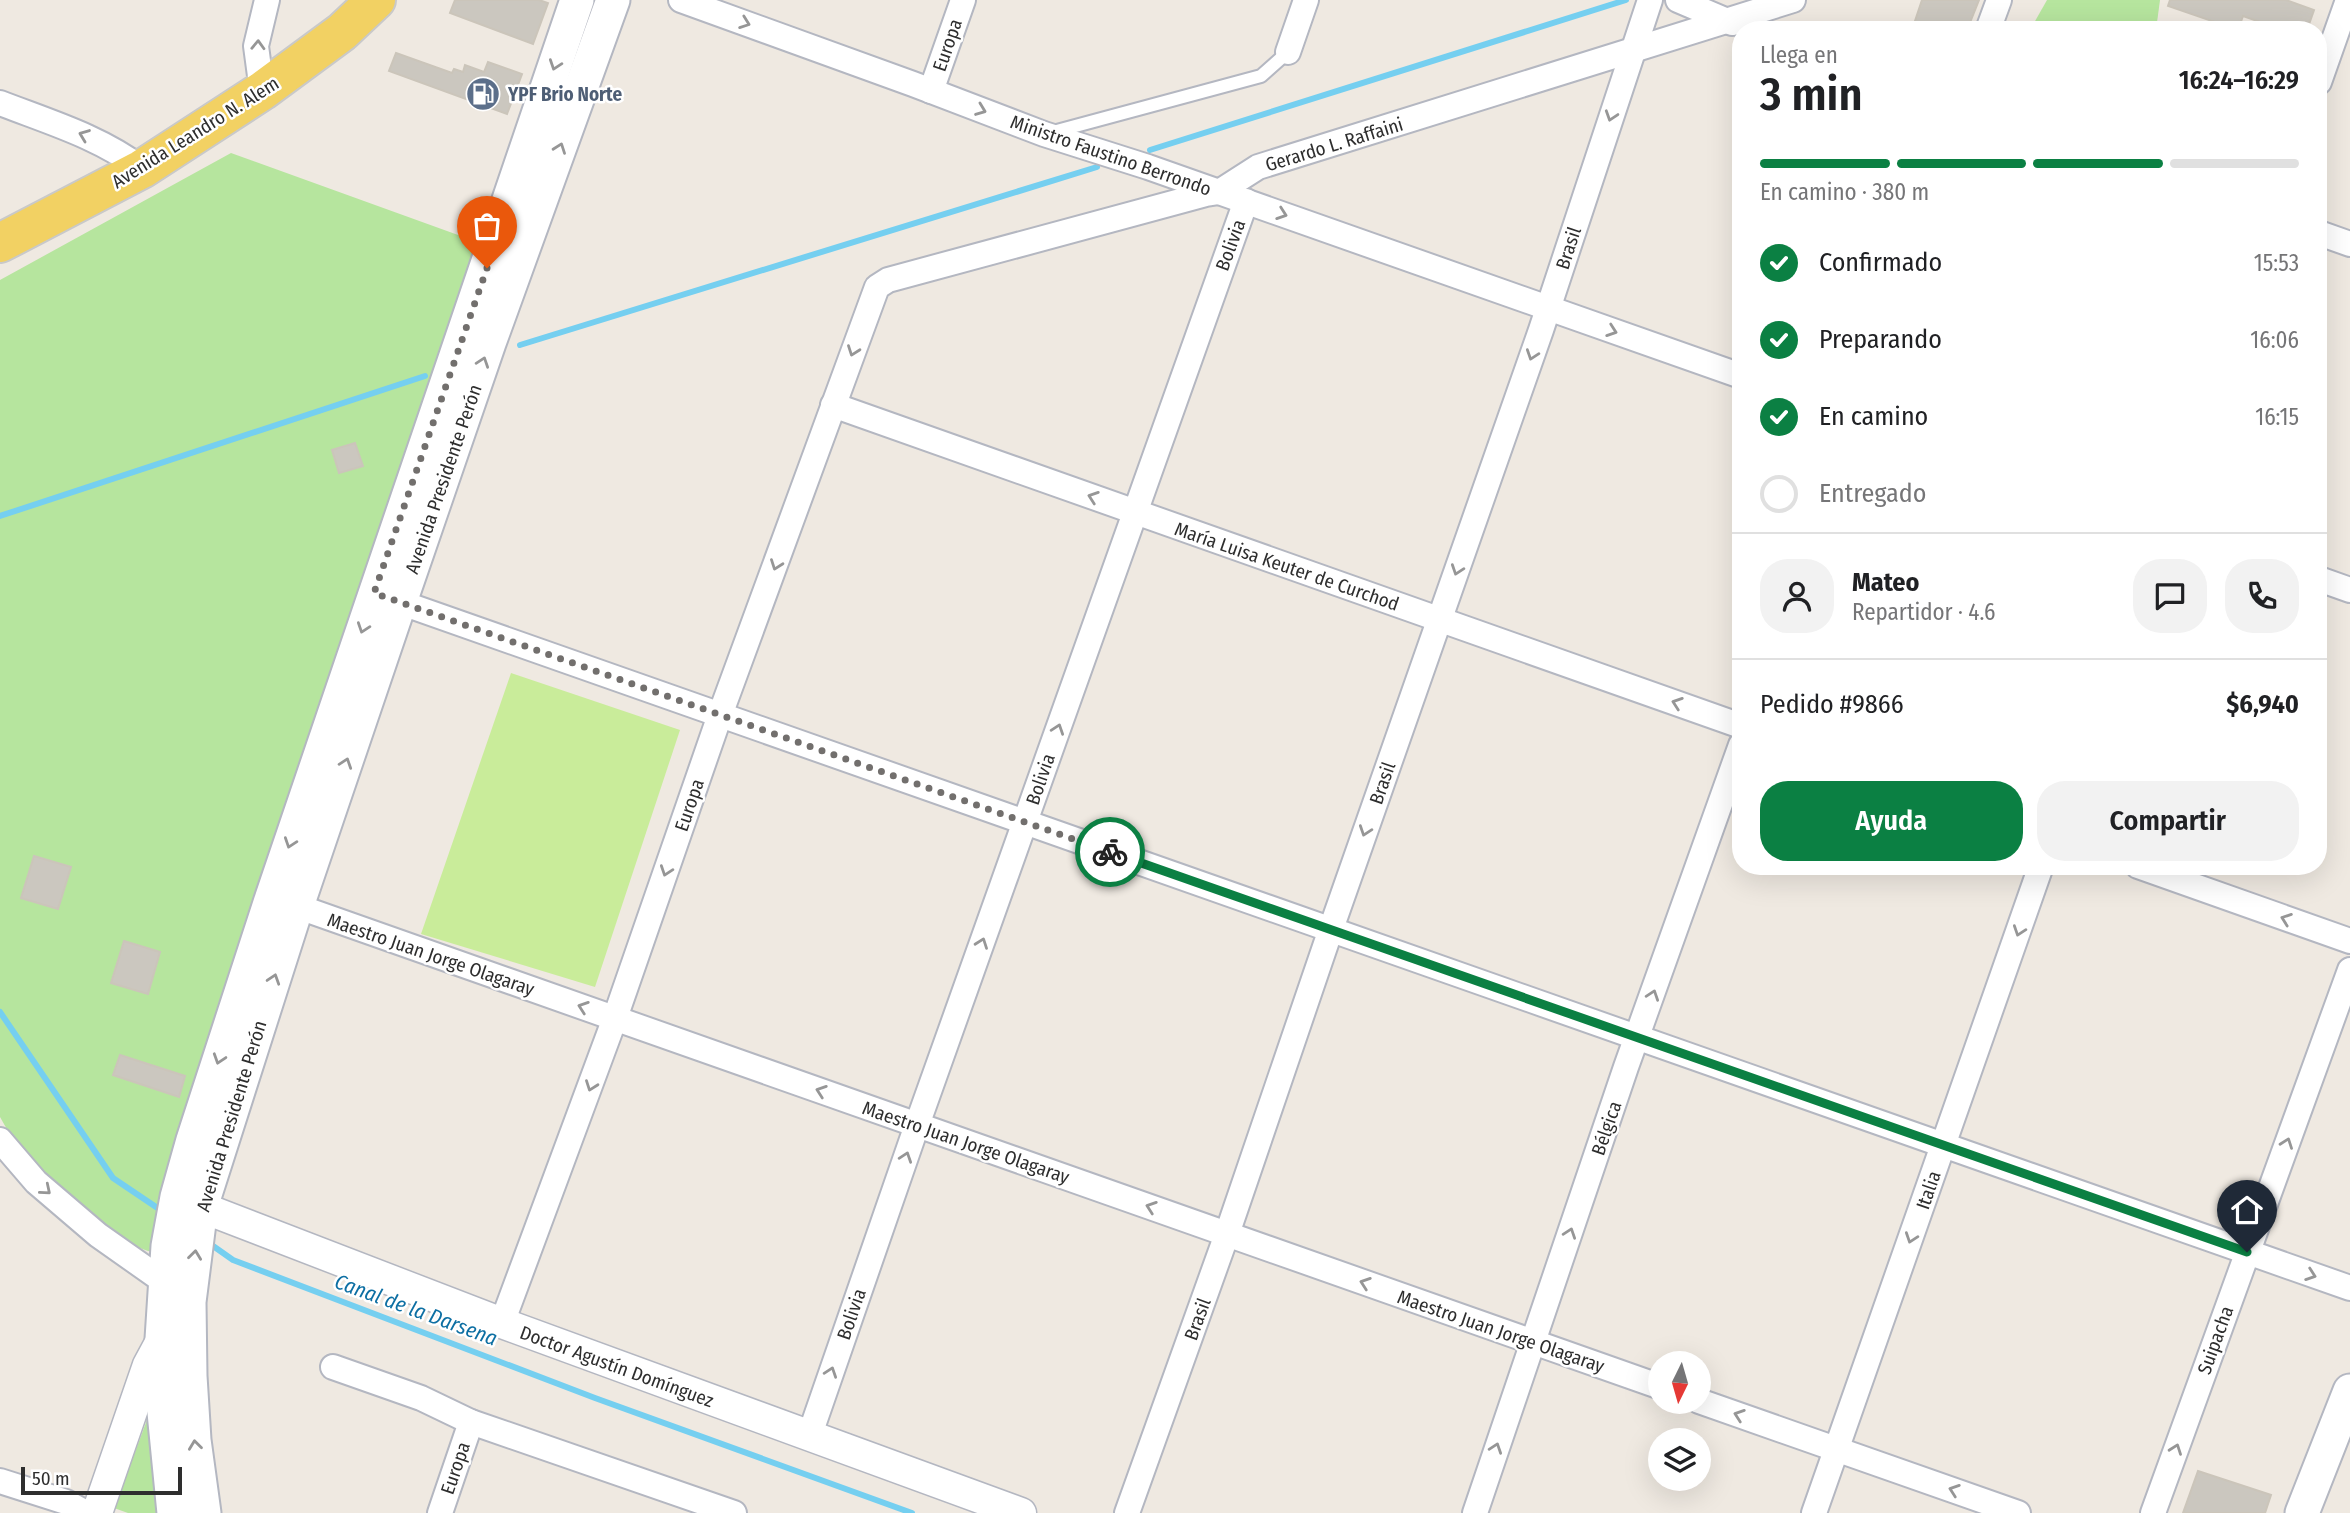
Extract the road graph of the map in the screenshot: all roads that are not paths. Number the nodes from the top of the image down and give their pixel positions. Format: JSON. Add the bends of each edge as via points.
{"nodes":[{"id":1,"x":267,"y":0,"type":"edge"},
{"id":2,"x":376,"y":0,"type":"edge"},
{"id":3,"x":577,"y":0,"type":"edge"},
{"id":4,"x":613,"y":0,"type":"edge"},
{"id":5,"x":681,"y":0,"type":"edge"},
{"id":6,"x":963,"y":0,"type":"edge"},
{"id":7,"x":1306,"y":0,"type":"edge"},
{"id":8,"x":1650,"y":0,"type":"edge"},
{"id":9,"x":1678,"y":0,"type":"edge"},
{"id":10,"x":1793,"y":0,"type":"edge"},
{"id":11,"x":1999,"y":0,"type":"edge"},
{"id":12,"x":2348,"y":0,"type":"edge"},
{"id":13,"x":1727,"y":21,"type":"junction"},
{"id":14,"x":1991,"y":21,"type":"edge"},
{"id":15,"x":1732,"y":23,"type":"edge"},
{"id":16,"x":1633,"y":51,"type":"junction"},
{"id":17,"x":1288,"y":52,"type":"joint"},
{"id":18,"x":2327,"y":59,"type":"edge"},
{"id":19,"x":262,"y":91,"type":"junction"},
{"id":20,"x":931,"y":91,"type":"junction"},
{"id":21,"x":0,"y":103,"type":"edge"},
{"id":22,"x":1044,"y":134,"type":"junction"},
{"id":23,"x":142,"y":169,"type":"junction"},
{"id":24,"x":1219,"y":192,"type":"junction"},
{"id":25,"x":1246,"y":201,"type":"junction"},
{"id":26,"x":2327,"y":236,"type":"edge"},
{"id":27,"x":0,"y":243,"type":"edge"},
{"id":28,"x":2350,"y":244,"type":"edge"},
{"id":29,"x":507,"y":253,"type":"junction"},
{"id":30,"x":877,"y":287,"type":"joint"},
{"id":31,"x":1549,"y":308,"type":"junction"},
{"id":32,"x":1732,"y":373,"type":"edge"},
{"id":33,"x":833,"y":405,"type":"junction"},
{"id":34,"x":1134,"y":512,"type":"junction"},
{"id":35,"x":2327,"y":582,"type":"edge"},
{"id":36,"x":2350,"y":590,"type":"edge"},
{"id":37,"x":387,"y":597,"type":"junction"},
{"id":38,"x":1440,"y":620,"type":"junction"},
{"id":39,"x":720,"y":715,"type":"junction"},
{"id":40,"x":1732,"y":723,"type":"edge"},
{"id":41,"x":1732,"y":771,"type":"edge"},
{"id":42,"x":1025,"y":822,"type":"junction"},
{"id":43,"x":2038,"y":875,"type":"edge"},
{"id":44,"x":2163,"y":875,"type":"edge"},
{"id":45,"x":284,"y":902,"type":"junction"},
{"id":46,"x":1331,"y":929,"type":"junction"},
{"id":47,"x":2350,"y":941,"type":"edge"},
{"id":48,"x":2350,"y":970,"type":"edge"},
{"id":49,"x":615,"y":1018,"type":"junction"},
{"id":50,"x":1639,"y":1038,"type":"junction"},
{"id":51,"x":917,"y":1125,"type":"junction"},
{"id":52,"x":0,"y":1140,"type":"edge"},
{"id":53,"x":1944,"y":1145,"type":"junction"},
{"id":54,"x":189,"y":1202,"type":"junction"},
{"id":55,"x":1227,"y":1234,"type":"junction"},
{"id":56,"x":2247,"y":1252,"type":"junction"},
{"id":57,"x":2350,"y":1288,"type":"edge"},
{"id":58,"x":177,"y":1292,"type":"junction"},
{"id":59,"x":502,"y":1323,"type":"junction"},
{"id":60,"x":162,"y":1339,"type":"junction"},
{"id":61,"x":1534,"y":1342,"type":"junction"},
{"id":62,"x":332,"y":1367,"type":"dead end"},
{"id":63,"x":1648,"y":1382,"type":"edge"},
{"id":64,"x":2350,"y":1391,"type":"edge"},
{"id":65,"x":1712,"y":1406,"type":"edge"},
{"id":66,"x":471,"y":1422,"type":"junction"},
{"id":67,"x":809,"y":1437,"type":"junction"},
{"id":68,"x":1837,"y":1449,"type":"junction"},
{"id":69,"x":0,"y":1481,"type":"edge"},
{"id":70,"x":86,"y":1513,"type":"edge"},
{"id":71,"x":97,"y":1513,"type":"edge"},
{"id":72,"x":174,"y":1513,"type":"edge"},
{"id":73,"x":204,"y":1513,"type":"edge"},
{"id":74,"x":440,"y":1513,"type":"edge"},
{"id":75,"x":734,"y":1513,"type":"edge"},
{"id":76,"x":1021,"y":1513,"type":"edge"},
{"id":77,"x":1127,"y":1513,"type":"edge"},
{"id":78,"x":1475,"y":1513,"type":"edge"},
{"id":79,"x":1814,"y":1513,"type":"edge"},
{"id":80,"x":2018,"y":1513,"type":"edge"},
{"id":81,"x":2153,"y":1513,"type":"edge"},
{"id":82,"x":2302,"y":1513,"type":"edge"}],
"edges":[{"from":19,"to":1,"type":"street","one_way":true,"via":[[256,46]]},
{"from":2,"to":19,"type":"main road","name":"Avenida Leandro N. Alem","via":[[342,32]]},
{"from":3,"to":29,"type":"main road","name":"Avenida Presidente Perón","one_way":true},
{"from":29,"to":4,"type":"main road","name":"Avenida Presidente Perón","one_way":true},
{"from":5,"to":20,"type":"street","name":"Ministro Faustino Berrondo","one_way":true},
{"from":6,"to":20,"type":"street","name":"Europa"},
{"from":7,"to":17,"type":"street"},
{"from":8,"to":16,"type":"street","name":"Brasil"},
{"from":9,"to":13,"type":"street"},
{"from":10,"to":13,"type":"street","name":"Gerardo L. Raffaini"},
{"from":11,"to":14,"type":"street"},
{"from":12,"to":18,"type":"street"},
{"from":13,"to":15,"type":"street"},
{"from":13,"to":16,"type":"street","name":"Gerardo L. Raffaini"},
{"from":16,"to":24,"type":"street","name":"Gerardo L. Raffaini","via":[[1258,167]]},
{"from":16,"to":31,"type":"street","name":"Brasil","one_way":true},
{"from":17,"to":22,"type":"lane","via":[[1261,76]]},
{"from":19,"to":23,"type":"main road","name":"Avenida Leandro N. Alem"},
{"from":20,"to":22,"type":"street","name":"Ministro Faustino Berrondo","one_way":true},
{"from":23,"to":21,"type":"street","one_way":true,"via":[[97,140]]},
{"from":22,"to":24,"type":"street","name":"Ministro Faustino Berrondo"},
{"from":23,"to":27,"type":"main road","name":"Avenida Leandro N. Alem"},
{"from":24,"to":25,"type":"street","name":"Ministro Faustino Berrondo"},
{"from":24,"to":30,"type":"street","name":"Gerardo L. Raffaini","via":[[888,280]]},
{"from":25,"to":31,"type":"street","name":"Ministro Faustino Berrondo","one_way":true},
{"from":25,"to":34,"type":"street","name":"Bolivia"},
{"from":26,"to":28,"type":"street"},
{"from":29,"to":37,"type":"main road","name":"Avenida Presidente Perón"},
{"from":30,"to":33,"type":"street","name":"Europa","one_way":true},
{"from":31,"to":32,"type":"street","name":"Ministro Faustino Berrondo","one_way":true},
{"from":31,"to":38,"type":"street","name":"Brasil","one_way":true},
{"from":34,"to":33,"type":"street","name":"María Luisa Keuter de Curchod","one_way":true},
{"from":33,"to":39,"type":"street","name":"Europa","one_way":true},
{"from":34,"to":38,"type":"street","name":"María Luisa Keuter de Curchod"},
{"from":42,"to":34,"type":"street","name":"Bolivia","one_way":true},
{"from":35,"to":36,"type":"street"},
{"from":37,"to":39,"type":"street"},
{"from":37,"to":45,"type":"main road","name":"Avenida Presidente Perón"},
{"from":40,"to":38,"type":"street","name":"María Luisa Keuter de Curchod","one_way":true},
{"from":38,"to":46,"type":"street","name":"Brasil","one_way":true},
{"from":39,"to":42,"type":"street"},
{"from":39,"to":49,"type":"street","name":"Europa","one_way":true},
{"from":50,"to":41,"type":"street","name":"Bélgica","one_way":true},
{"from":42,"to":46,"type":"street"},
{"from":51,"to":42,"type":"street","name":"Bolivia","one_way":true},
{"from":43,"to":53,"type":"street","name":"Italia","one_way":true},
{"from":47,"to":44,"type":"street","one_way":true},
{"from":49,"to":45,"type":"street","name":"Maestro Juan Jorge Olagaray","one_way":true},
{"from":45,"to":54,"type":"main road","name":"Avenida Presidente Perón"},
{"from":46,"to":50,"type":"street"},
{"from":46,"to":55,"type":"street","name":"Brasil"},
{"from":56,"to":48,"type":"street","name":"Suipacha","one_way":true},
{"from":51,"to":49,"type":"street","name":"Maestro Juan Jorge Olagaray","one_way":true},
{"from":49,"to":59,"type":"street","name":"Europa","one_way":true},
{"from":50,"to":53,"type":"street"},
{"from":61,"to":50,"type":"street","name":"Bélgica","one_way":true},
{"from":55,"to":51,"type":"street","name":"Maestro Juan Jorge Olagaray","one_way":true},
{"from":67,"to":51,"type":"street","name":"Bolivia","one_way":true},
{"from":52,"to":58,"type":"street","one_way":true,"via":[[36,1182],[98,1235]]},
{"from":53,"to":56,"type":"street"},
{"from":53,"to":68,"type":"street","name":"Italia","one_way":true},
{"from":54,"to":58,"type":"main road","name":"Avenida Presidente Perón"},
{"from":54,"to":59,"type":"street","name":"Doctor Agustín Domínguez"},
{"from":61,"to":55,"type":"street","name":"Maestro Juan Jorge Olagaray","one_way":true},
{"from":55,"to":77,"type":"street","name":"Brasil"},
{"from":56,"to":57,"type":"street","one_way":true},
{"from":81,"to":56,"type":"street","name":"Suipacha","one_way":true},
{"from":58,"to":60,"type":"main road","name":"Avenida Presidente Perón"},
{"from":73,"to":58,"type":"main road","one_way":true},
{"from":59,"to":67,"type":"street","name":"Doctor Agustín Domínguez"},
{"from":60,"to":71,"type":"street","via":[[148,1365]]},
{"from":60,"to":72,"type":"main road"},
{"from":61,"to":63,"type":"street","name":"Maestro Juan Jorge Olagaray"},
{"from":78,"to":61,"type":"street","name":"Bélgica","one_way":true},
{"from":62,"to":66,"type":"street","via":[[421,1398]]},
{"from":64,"to":82,"type":"main road"},
{"from":68,"to":65,"type":"street","one_way":true},
{"from":66,"to":74,"type":"street","name":"Europa"},
{"from":66,"to":75,"type":"street"},
{"from":67,"to":76,"type":"street","name":"Doctor Agustín Domínguez"},
{"from":68,"to":79,"type":"street","name":"Italia"},
{"from":80,"to":68,"type":"street","one_way":true},
{"from":69,"to":70,"type":"street"}]}
